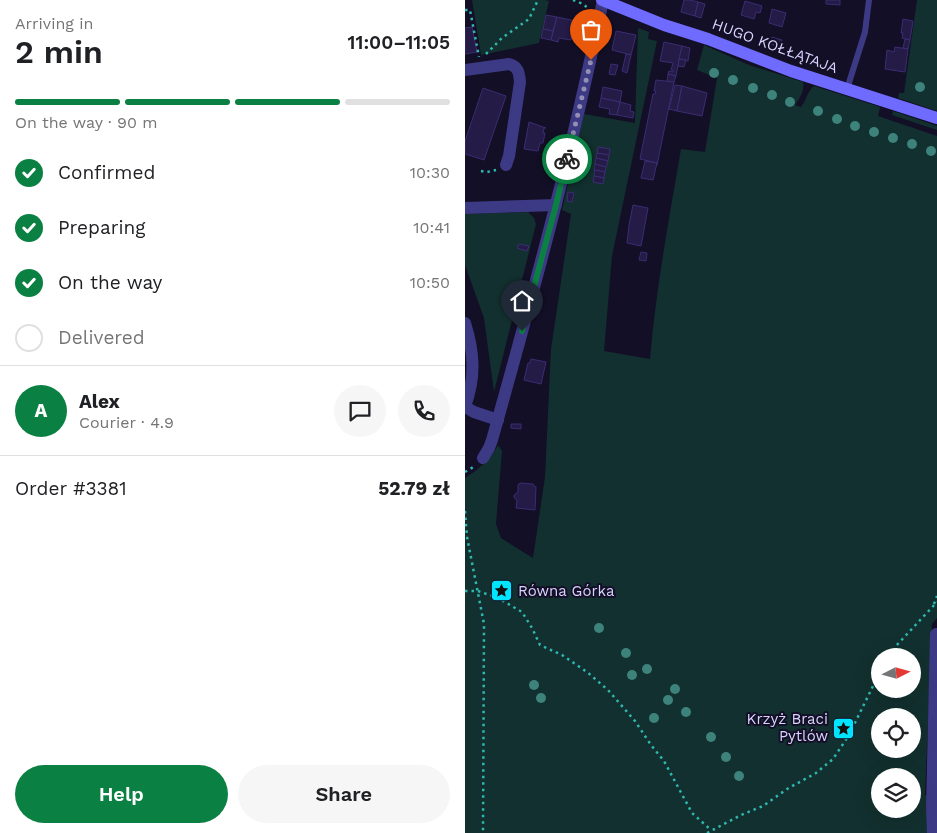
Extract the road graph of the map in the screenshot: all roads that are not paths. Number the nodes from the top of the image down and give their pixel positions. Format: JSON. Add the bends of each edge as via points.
{"nodes":[{"id":1,"x":603,"y":0,"type":"edge"},
{"id":2,"x":869,"y":0,"type":"edge"},
{"id":3,"x":465,"y":70,"type":"edge"},
{"id":4,"x":847,"y":89,"type":"junction"},
{"id":5,"x":937,"y":118,"type":"edge"},
{"id":6,"x":506,"y":164,"type":"dead end"},
{"id":7,"x":556,"y":205,"type":"junction"},
{"id":8,"x":465,"y":208,"type":"edge"},
{"id":9,"x":465,"y":323,"type":"edge"},
{"id":10,"x":465,"y":407,"type":"edge"},
{"id":11,"x":498,"y":420,"type":"junction"},
{"id":12,"x":483,"y":458,"type":"dead end"},
{"id":13,"x":936,"y":634,"type":"edge"},
{"id":14,"x":933,"y":833,"type":"edge"}],
"edges":[{"from":1,"to":4,"type":"street","name":"HUGO KOŁŁĄTAJA"},
{"from":1,"to":7,"type":"street"},
{"from":2,"to":4,"type":"lane","via":[[865,32]]},
{"from":3,"to":6,"type":"street","via":[[509,64],[519,72]]},
{"from":4,"to":5,"type":"street","name":"HUGO KOŁŁĄTAJA"},
{"from":7,"to":8,"type":"street"},
{"from":7,"to":11,"type":"street"},
{"from":9,"to":10,"type":"street","via":[[473,362],[473,380]]},
{"from":10,"to":11,"type":"street"},
{"from":11,"to":12,"type":"street"},
{"from":13,"to":14,"type":"street"}]}
